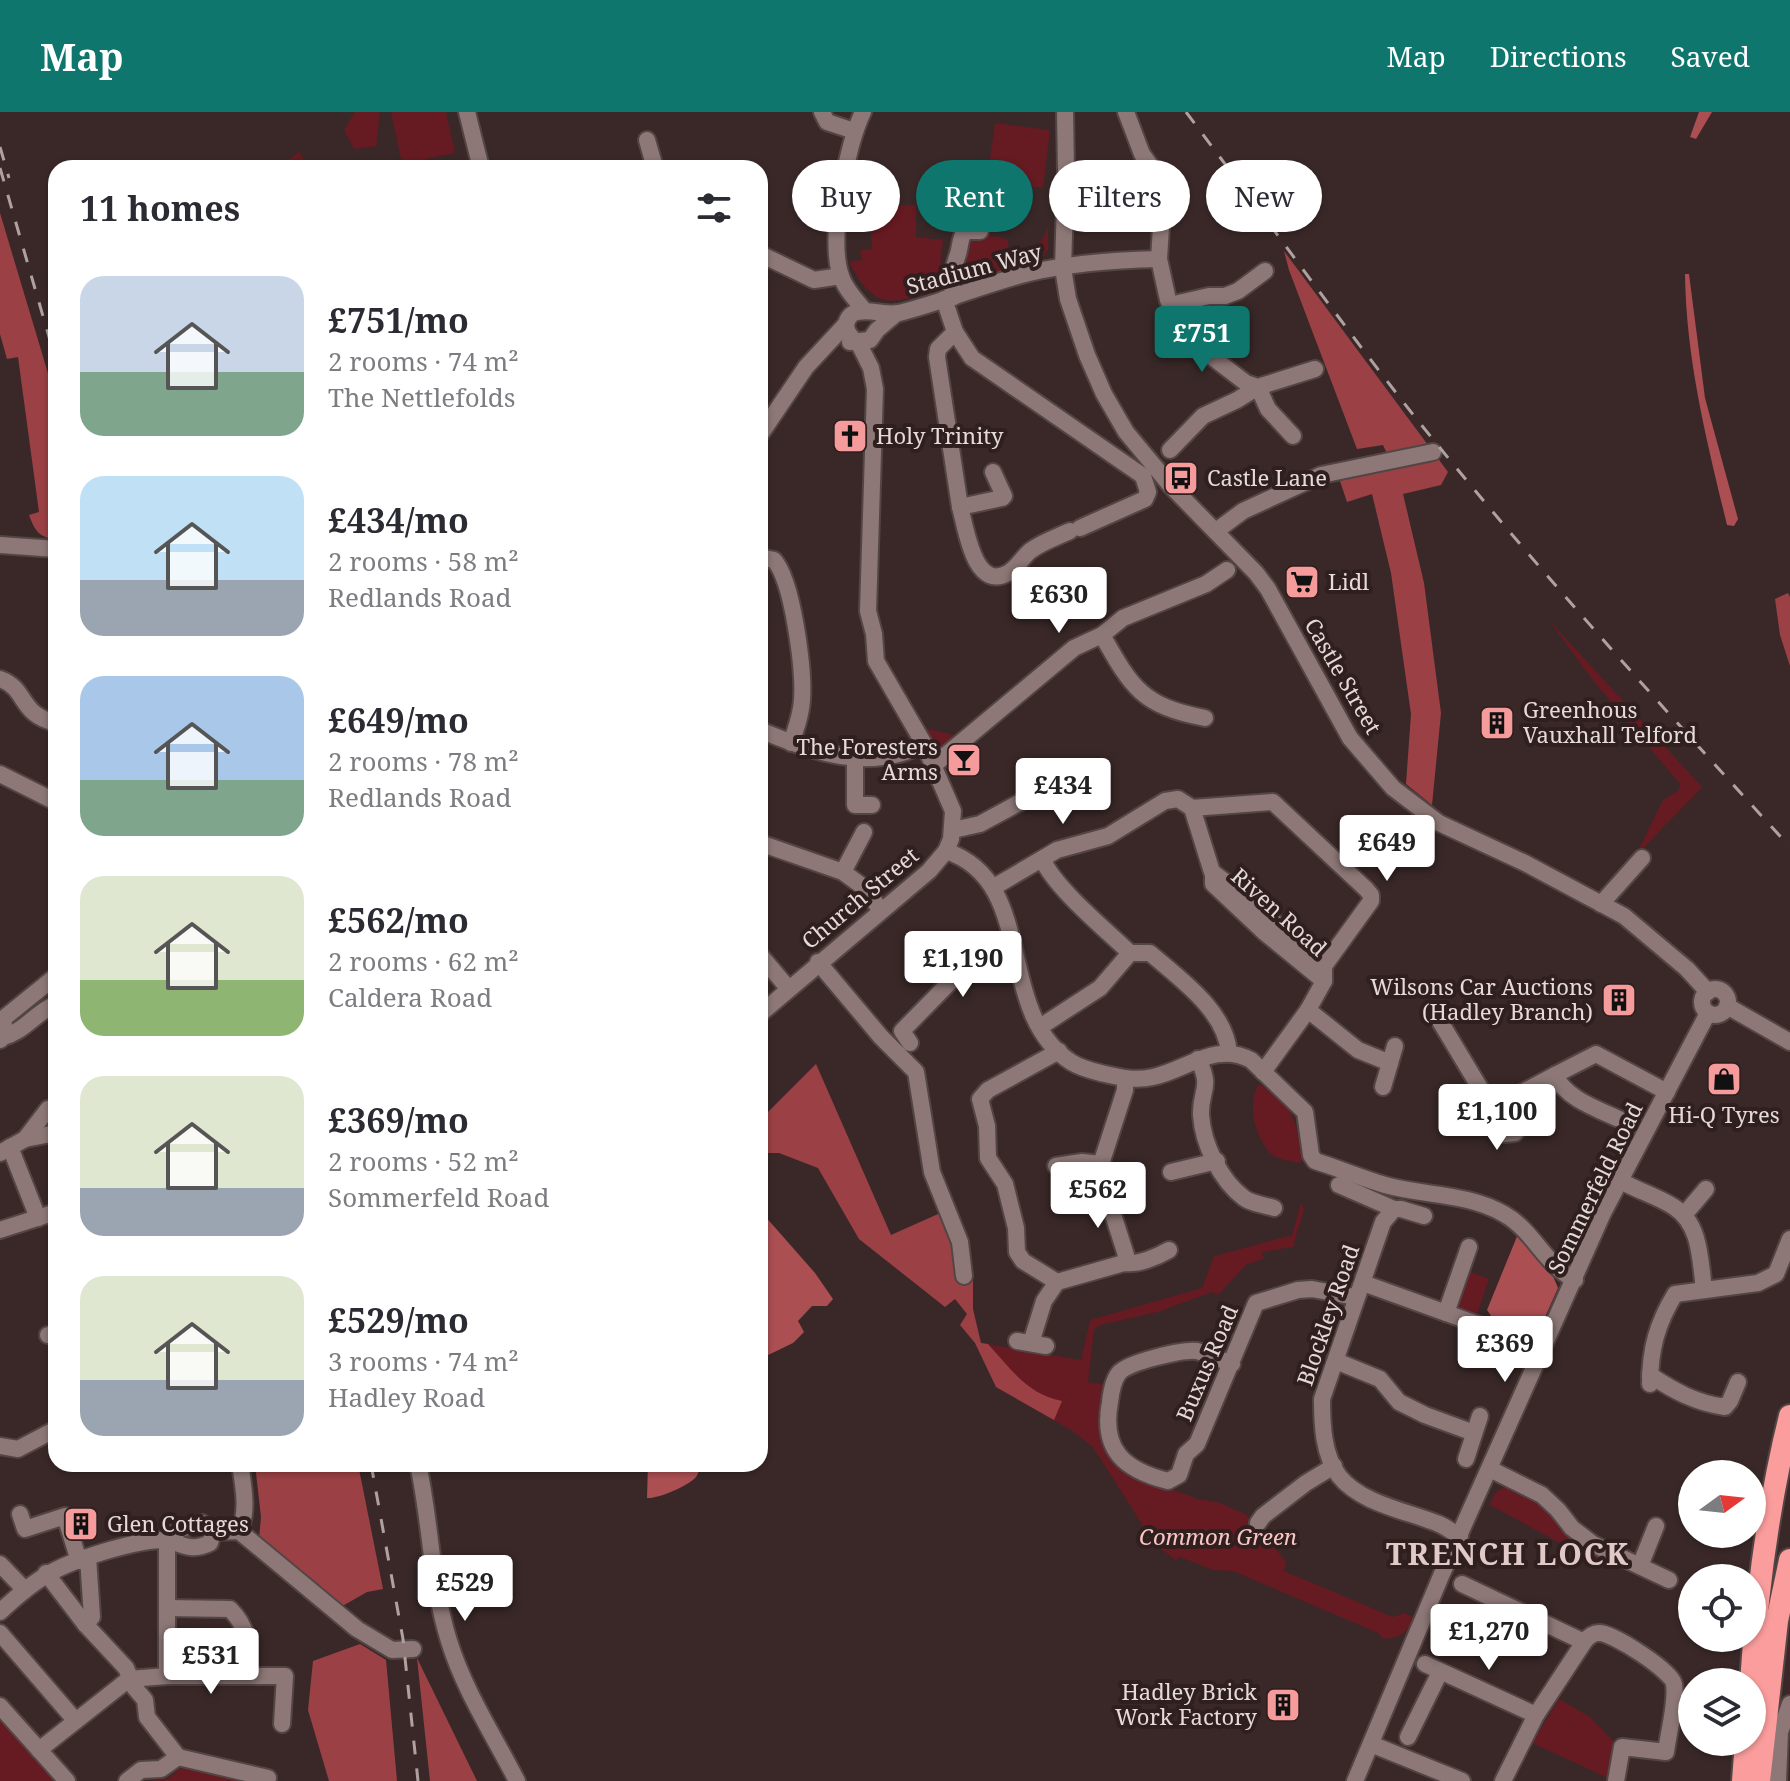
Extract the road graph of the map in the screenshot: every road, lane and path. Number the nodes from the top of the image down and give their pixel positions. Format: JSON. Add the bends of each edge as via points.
{"nodes":[{"id":1,"x":467,"y":112,"type":"edge"},
{"id":2,"x":822,"y":112,"type":"edge"},
{"id":3,"x":863,"y":112,"type":"edge"},
{"id":4,"x":1065,"y":112,"type":"edge"},
{"id":5,"x":1126,"y":112,"type":"edge"},
{"id":6,"x":854,"y":131,"type":"junction"},
{"id":7,"x":647,"y":140,"type":"dead end"},
{"id":8,"x":479,"y":160,"type":"edge"},
{"id":9,"x":653,"y":160,"type":"edge"},
{"id":10,"x":966,"y":232,"type":"edge"},
{"id":11,"x":768,"y":258,"type":"edge"},
{"id":12,"x":1159,"y":259,"type":"junction"},
{"id":13,"x":1063,"y":268,"type":"junction"},
{"id":14,"x":1265,"y":271,"type":"dead end"},
{"id":15,"x":843,"y":281,"type":"junction"},
{"id":16,"x":949,"y":298,"type":"junction"},
{"id":17,"x":1170,"y":305,"type":"junction"},
{"id":18,"x":867,"y":312,"type":"junction"},
{"id":19,"x":897,"y":313,"type":"junction"},
{"id":20,"x":847,"y":322,"type":"junction"},
{"id":21,"x":877,"y":330,"type":"junction"},
{"id":22,"x":955,"y":332,"type":"junction"},
{"id":23,"x":857,"y":341,"type":"junction"},
{"id":24,"x":825,"y":347,"type":"junction"},
{"id":25,"x":1304,"y":368,"type":"dead end"},
{"id":26,"x":1258,"y":387,"type":"junction"},
{"id":27,"x":768,"y":423,"type":"edge"},
{"id":28,"x":1293,"y":436,"type":"dead end"},
{"id":29,"x":1170,"y":450,"type":"dead end"},
{"id":30,"x":1433,"y":452,"type":"dead end"},
{"id":31,"x":993,"y":472,"type":"dead end"},
{"id":32,"x":960,"y":507,"type":"junction"},
{"id":33,"x":1216,"y":531,"type":"junction"},
{"id":34,"x":0,"y":545,"type":"edge"},
{"id":35,"x":48,"y":548,"type":"edge"},
{"id":36,"x":768,"y":559,"type":"edge"},
{"id":37,"x":1227,"y":570,"type":"dead end"},
{"id":38,"x":1102,"y":635,"type":"junction"},
{"id":39,"x":0,"y":679,"type":"edge"},
{"id":40,"x":1205,"y":718,"type":"dead end"},
{"id":41,"x":48,"y":720,"type":"edge"},
{"id":42,"x":768,"y":733,"type":"edge"},
{"id":43,"x":791,"y":743,"type":"junction"},
{"id":44,"x":924,"y":744,"type":"junction"},
{"id":45,"x":855,"y":758,"type":"junction"},
{"id":46,"x":934,"y":765,"type":"junction"},
{"id":47,"x":0,"y":774,"type":"edge"},
{"id":48,"x":48,"y":798,"type":"edge"},
{"id":49,"x":1028,"y":798,"type":"dead end"},
{"id":50,"x":872,"y":805,"type":"dead end"},
{"id":51,"x":1192,"y":808,"type":"junction"},
{"id":52,"x":953,"y":830,"type":"junction"},
{"id":53,"x":864,"y":832,"type":"dead end"},
{"id":54,"x":768,"y":846,"type":"edge"},
{"id":55,"x":946,"y":851,"type":"junction"},
{"id":56,"x":1642,"y":858,"type":"dead end"},
{"id":57,"x":1044,"y":864,"type":"junction"},
{"id":58,"x":843,"y":872,"type":"junction"},
{"id":59,"x":994,"y":887,"type":"junction"},
{"id":60,"x":1601,"y":904,"type":"junction"},
{"id":61,"x":881,"y":911,"type":"junction"},
{"id":62,"x":1127,"y":957,"type":"junction"},
{"id":63,"x":1016,"y":960,"type":"junction"},
{"id":64,"x":818,"y":962,"type":"junction"},
{"id":65,"x":768,"y":964,"type":"edge"},
{"id":66,"x":1324,"y":974,"type":"junction"},
{"id":67,"x":48,"y":982,"type":"edge"},
{"id":68,"x":788,"y":988,"type":"junction"},
{"id":69,"x":1708,"y":992,"type":"junction"},
{"id":70,"x":1727,"y":1006,"type":"junction"},
{"id":71,"x":48,"y":1007,"type":"edge"},
{"id":72,"x":768,"y":1007,"type":"edge"},
{"id":73,"x":1308,"y":1010,"type":"junction"},
{"id":74,"x":1708,"y":1013,"type":"junction"},
{"id":75,"x":1438,"y":1018,"type":"dead end"},
{"id":76,"x":1040,"y":1027,"type":"junction"},
{"id":77,"x":901,"y":1031,"type":"dead end"},
{"id":78,"x":2,"y":1038,"type":"edge"},
{"id":79,"x":1790,"y":1042,"type":"edge"},
{"id":80,"x":1395,"y":1046,"type":"dead end"},
{"id":81,"x":1059,"y":1051,"type":"junction"},
{"id":82,"x":1229,"y":1053,"type":"junction"},
{"id":83,"x":1198,"y":1059,"type":"junction"},
{"id":84,"x":1390,"y":1063,"type":"junction"},
{"id":85,"x":1263,"y":1072,"type":"junction"},
{"id":86,"x":1555,"y":1075,"type":"junction"},
{"id":87,"x":1125,"y":1079,"type":"junction"},
{"id":88,"x":1383,"y":1087,"type":"dead end"},
{"id":89,"x":1523,"y":1092,"type":"junction"},
{"id":90,"x":1667,"y":1092,"type":"junction"},
{"id":91,"x":48,"y":1109,"type":"edge"},
{"id":92,"x":1499,"y":1109,"type":"junction"},
{"id":93,"x":1619,"y":1119,"type":"dead end"},
{"id":94,"x":48,"y":1136,"type":"edge"},
{"id":95,"x":12,"y":1147,"type":"edge"},
{"id":96,"x":1217,"y":1161,"type":"junction"},
{"id":97,"x":1101,"y":1164,"type":"junction"},
{"id":98,"x":1056,"y":1166,"type":"dead end"},
{"id":99,"x":1171,"y":1172,"type":"dead end"},
{"id":100,"x":1621,"y":1181,"type":"junction"},
{"id":101,"x":1339,"y":1185,"type":"dead end"},
{"id":102,"x":1706,"y":1189,"type":"dead end"},
{"id":103,"x":1274,"y":1208,"type":"dead end"},
{"id":104,"x":48,"y":1215,"type":"edge"},
{"id":105,"x":1389,"y":1215,"type":"junction"},
{"id":106,"x":1684,"y":1215,"type":"junction"},
{"id":107,"x":1424,"y":1216,"type":"dead end"},
{"id":108,"x":38,"y":1218,"type":"junction"},
{"id":109,"x":0,"y":1230,"type":"edge"},
{"id":110,"x":1790,"y":1239,"type":"edge"},
{"id":111,"x":1469,"y":1247,"type":"dead end"},
{"id":112,"x":1169,"y":1250,"type":"dead end"},
{"id":113,"x":1124,"y":1263,"type":"junction"},
{"id":114,"x":964,"y":1276,"type":"dead end"},
{"id":115,"x":1575,"y":1280,"type":"junction"},
{"id":116,"x":1057,"y":1282,"type":"junction"},
{"id":117,"x":1704,"y":1289,"type":"junction"},
{"id":118,"x":1359,"y":1290,"type":"junction"},
{"id":119,"x":1446,"y":1313,"type":"junction"},
{"id":120,"x":1031,"y":1343,"type":"dead end"},
{"id":121,"x":1543,"y":1348,"type":"junction"},
{"id":122,"x":1336,"y":1361,"type":"junction"},
{"id":123,"x":1232,"y":1364,"type":"junction"},
{"id":124,"x":1738,"y":1382,"type":"dead end"},
{"id":125,"x":1480,"y":1416,"type":"dead end"},
{"id":126,"x":1790,"y":1416,"type":"edge"},
{"id":127,"x":48,"y":1433,"type":"edge"},
{"id":128,"x":1474,"y":1433,"type":"junction"},
{"id":129,"x":0,"y":1446,"type":"edge"},
{"id":130,"x":1466,"y":1459,"type":"dead end"},
{"id":131,"x":1334,"y":1466,"type":"junction"},
{"id":132,"x":1490,"y":1469,"type":"junction"},
{"id":133,"x":241,"y":1472,"type":"edge"},
{"id":134,"x":420,"y":1472,"type":"edge"},
{"id":135,"x":20,"y":1514,"type":"dead end"},
{"id":136,"x":1258,"y":1523,"type":"dead end"},
{"id":137,"x":1656,"y":1526,"type":"dead end"},
{"id":138,"x":239,"y":1531,"type":"junction"},
{"id":139,"x":1460,"y":1536,"type":"junction"},
{"id":140,"x":167,"y":1539,"type":"junction"},
{"id":141,"x":84,"y":1559,"type":"junction"},
{"id":142,"x":1790,"y":1560,"type":"edge"},
{"id":143,"x":0,"y":1564,"type":"edge"},
{"id":144,"x":1640,"y":1566,"type":"junction"},
{"id":145,"x":46,"y":1573,"type":"junction"},
{"id":146,"x":1669,"y":1580,"type":"dead end"},
{"id":147,"x":1462,"y":1585,"type":"dead end"},
{"id":148,"x":24,"y":1589,"type":"junction"},
{"id":149,"x":167,"y":1608,"type":"junction"},
{"id":150,"x":0,"y":1612,"type":"edge"},
{"id":151,"x":85,"y":1624,"type":"junction"},
{"id":152,"x":0,"y":1633,"type":"edge"},
{"id":153,"x":1584,"y":1642,"type":"junction"},
{"id":154,"x":413,"y":1649,"type":"dead end"},
{"id":155,"x":1752,"y":1668,"type":"edge"},
{"id":156,"x":167,"y":1676,"type":"junction"},
{"id":157,"x":248,"y":1676,"type":"junction"},
{"id":158,"x":129,"y":1679,"type":"junction"},
{"id":159,"x":1790,"y":1704,"type":"edge"},
{"id":160,"x":0,"y":1706,"type":"edge"},
{"id":161,"x":1536,"y":1715,"type":"junction"},
{"id":162,"x":75,"y":1720,"type":"junction"},
{"id":163,"x":282,"y":1724,"type":"dead end"},
{"id":164,"x":1408,"y":1737,"type":"dead end"},
{"id":165,"x":1371,"y":1744,"type":"junction"},
{"id":166,"x":39,"y":1750,"type":"junction"},
{"id":167,"x":1745,"y":1756,"type":"edge"},
{"id":168,"x":178,"y":1757,"type":"junction"},
{"id":169,"x":268,"y":1778,"type":"dead end"},
{"id":170,"x":67,"y":1781,"type":"edge"},
{"id":171,"x":127,"y":1781,"type":"edge"},
{"id":172,"x":517,"y":1781,"type":"edge"},
{"id":173,"x":1355,"y":1781,"type":"edge"},
{"id":174,"x":1462,"y":1781,"type":"edge"},
{"id":175,"x":1503,"y":1781,"type":"edge"},
{"id":176,"x":1616,"y":1781,"type":"edge"},
{"id":177,"x":1743,"y":1781,"type":"edge"},
{"id":178,"x":1759,"y":1781,"type":"edge"},
{"id":179,"x":1778,"y":1781,"type":"edge"}],
"edges":[{"from":1,"to":8,"type":"street"},
{"from":2,"to":6,"type":"street","via":[[827,122]]},
{"from":3,"to":6,"type":"street"},
{"from":4,"to":13,"type":"street","name":"Castle Street"},
{"from":5,"to":12,"type":"street","via":[[1163,196]]},
{"from":6,"to":15,"type":"street","via":[[835,255]]},
{"from":7,"to":9,"type":"street"},
{"from":10,"to":16,"type":"street","via":[[951,272]]},
{"from":11,"to":15,"type":"street","via":[[814,280]]},
{"from":12,"to":13,"type":"street","name":"Stadium Way"},
{"from":12,"to":17,"type":"street"},
{"from":13,"to":16,"type":"street","name":"Stadium Way"},
{"from":13,"to":33,"type":"street","name":"Castle Street","via":[[1087,355],[1126,432]]},
{"from":14,"to":17,"type":"street","via":[[1225,296]]},
{"from":15,"to":18,"type":"street"},
{"from":15,"to":20,"type":"street"},
{"from":16,"to":19,"type":"street","name":"Stadium Way"},
{"from":16,"to":22,"type":"street"},
{"from":17,"to":26,"type":"street","via":[[1195,344]]},
{"from":18,"to":19,"type":"street","name":"Stadium Way"},
{"from":18,"to":20,"type":"street","via":[[855,313]]},
{"from":18,"to":21,"type":"street"},
{"from":19,"to":21,"type":"street","name":"Stadium Way"},
{"from":20,"to":23,"type":"street","via":[[846,331]]},
{"from":20,"to":24,"type":"street"},
{"from":21,"to":23,"type":"street","via":[[870,340]]},
{"from":22,"to":32,"type":"street","via":[[937,357]]},
{"from":22,"to":32,"type":"street","via":[[972,358],[1143,476],[1148,492],[1145,499],[1031,550],[1001,576],[980,570]]},
{"from":23,"to":24,"type":"street"},
{"from":23,"to":44,"type":"street","name":"Church Street","via":[[875,389],[868,611],[876,661]]},
{"from":24,"to":27,"type":"street"},
{"from":25,"to":26,"type":"street"},
{"from":26,"to":28,"type":"street","via":[[1271,413]]},
{"from":26,"to":29,"type":"street","via":[[1203,416]]},
{"from":30,"to":33,"type":"street","via":[[1321,475],[1243,511]]},
{"from":31,"to":32,"type":"street","via":[[1004,496]]},
{"from":33,"to":60,"type":"street","name":"Castle Street","via":[[1268,589],[1350,738],[1393,788],[1439,823]]},
{"from":34,"to":35,"type":"street"},
{"from":36,"to":43,"type":"street","via":[[783,574],[798,643],[802,698]]},
{"from":37,"to":38,"type":"street","via":[[1123,618]]},
{"from":38,"to":40,"type":"street","via":[[1126,677],[1151,701]]},
{"from":38,"to":46,"type":"street","via":[[1074,648]]},
{"from":39,"to":41,"type":"street","via":[[19,692],[33,714]]},
{"from":42,"to":43,"type":"street"},
{"from":43,"to":45,"type":"street"},
{"from":44,"to":45,"type":"street","via":[[894,756]]},
{"from":44,"to":46,"type":"street","name":"Church Street"},
{"from":45,"to":50,"type":"street","via":[[855,805]]},
{"from":46,"to":52,"type":"street","name":"Church Street","via":[[950,800]]},
{"from":47,"to":48,"type":"street"},
{"from":49,"to":52,"type":"street","via":[[980,824]]},
{"from":51,"to":57,"type":"street","via":[[1178,799],[1165,801],[1108,836],[1069,845]]},
{"from":51,"to":66,"type":"street","name":"Riven Road","via":[[1213,884],[1264,932]]},
{"from":51,"to":66,"type":"street","via":[[1273,802],[1371,895]]},
{"from":52,"to":55,"type":"street","name":"Church Street"},
{"from":53,"to":58,"type":"street"},
{"from":54,"to":58,"type":"street"},
{"from":55,"to":59,"type":"street","via":[[973,865]]},
{"from":55,"to":61,"type":"street","name":"Church Street"},
{"from":56,"to":60,"type":"street"},
{"from":57,"to":59,"type":"street"},
{"from":57,"to":62,"type":"street"},
{"from":58,"to":61,"type":"street","via":[[866,889]]},
{"from":59,"to":63,"type":"street"},
{"from":60,"to":69,"type":"street","name":"Castle Street","via":[[1653,938]]},
{"from":61,"to":64,"type":"street","name":"Church Street"},
{"from":62,"to":76,"type":"street","via":[[1100,988]]},
{"from":62,"to":82,"type":"street","via":[[1150,953],[1198,996],[1224,1030]]},
{"from":63,"to":76,"type":"street","via":[[1028,1007]]},
{"from":63,"to":77,"type":"street","via":[[958,975]]},
{"from":64,"to":68,"type":"street","name":"Church Street"},
{"from":64,"to":114,"type":"street","via":[[916,1072],[932,1172],[960,1242]]},
{"from":65,"to":68,"type":"street"},
{"from":66,"to":73,"type":"street"},
{"from":67,"to":78,"type":"street","via":[[4,1018]]},
{"from":68,"to":72,"type":"street","name":"Church Street"},
{"from":69,"to":70,"type":"street","name":"Castle Street","via":[[1723,992]]},
{"from":69,"to":74,"type":"street","via":[[1702,1002]]},
{"from":70,"to":74,"type":"street","via":[[1719,1014]]},
{"from":70,"to":79,"type":"street"},
{"from":71,"to":78,"type":"street"},
{"from":73,"to":84,"type":"street","via":[[1358,1050]]},
{"from":73,"to":85,"type":"street"},
{"from":74,"to":90,"type":"street","name":"Sommerfeld Road"},
{"from":75,"to":92,"type":"street","via":[[1483,1093]]},
{"from":76,"to":81,"type":"street"},
{"from":80,"to":84,"type":"street"},
{"from":81,"to":87,"type":"street","via":[[1082,1068]]},
{"from":81,"to":116,"type":"street","via":[[980,1099],[988,1158],[1005,1184],[1017,1252]]},
{"from":82,"to":83,"type":"street"},
{"from":82,"to":85,"type":"street","via":[[1251,1060]]},
{"from":83,"to":87,"type":"street","via":[[1157,1077]]},
{"from":83,"to":96,"type":"street","via":[[1206,1089],[1201,1112],[1207,1144]]},
{"from":84,"to":88,"type":"street"},
{"from":85,"to":115,"type":"street","via":[[1305,1112],[1315,1161],[1387,1185],[1491,1208],[1522,1228],[1561,1274]]},
{"from":86,"to":89,"type":"street"},
{"from":86,"to":90,"type":"street","via":[[1596,1054]]},
{"from":86,"to":93,"type":"street","via":[[1573,1096]]},
{"from":87,"to":97,"type":"street"},
{"from":89,"to":92,"type":"street"},
{"from":89,"to":92,"type":"street","via":[[1522,1125],[1515,1133],[1504,1134],[1496,1124]]},
{"from":90,"to":100,"type":"street","name":"Sommerfeld Road"},
{"from":91,"to":95,"type":"street"},
{"from":94,"to":95,"type":"street"},
{"from":95,"to":108,"type":"street"},
{"from":96,"to":99,"type":"street"},
{"from":96,"to":103,"type":"street","via":[[1246,1200]]},
{"from":97,"to":98,"type":"street"},
{"from":97,"to":113,"type":"street"},
{"from":100,"to":106,"type":"street"},
{"from":100,"to":115,"type":"street","name":"Sommerfeld Road"},
{"from":101,"to":105,"type":"street","via":[[1384,1202]]},
{"from":102,"to":106,"type":"street"},
{"from":104,"to":108,"type":"street"},
{"from":105,"to":107,"type":"street","via":[[1401,1209]]},
{"from":105,"to":118,"type":"street","name":"Blockley Road"},
{"from":106,"to":117,"type":"street","via":[[1699,1245]]},
{"from":108,"to":109,"type":"street"},
{"from":110,"to":117,"type":"street","via":[[1776,1274],[1758,1283]]},
{"from":111,"to":119,"type":"street"},
{"from":112,"to":113,"type":"street"},
{"from":113,"to":116,"type":"street"},
{"from":115,"to":121,"type":"street","name":"Sommerfeld Road"},
{"from":116,"to":120,"type":"street","via":[[1044,1301]]},
{"from":117,"to":124,"type":"street","via":[[1675,1294],[1650,1355],[1650,1379],[1705,1404],[1725,1407]]},
{"from":118,"to":119,"type":"street"},
{"from":118,"to":122,"type":"street","name":"Blockley Road"},
{"from":118,"to":123,"type":"street","name":"Buxus Road","via":[[1298,1290],[1256,1303]]},
{"from":119,"to":121,"type":"street"},
{"from":121,"to":132,"type":"street","name":"Sommerfeld Road"},
{"from":122,"to":128,"type":"street","via":[[1380,1379],[1399,1402]]},
{"from":122,"to":131,"type":"street","name":"Blockley Road","via":[[1322,1399],[1322,1424]]},
{"from":123,"to":123,"type":"street","name":"Buxus Road","via":[[1179,1475],[1168,1481],[1140,1474],[1112,1445],[1106,1427],[1119,1372],[1182,1351]]},
{"from":125,"to":128,"type":"street"},
{"from":126,"to":155,"type":"highway","via":[[1763,1546]]},
{"from":127,"to":129,"type":"street","via":[[18,1449]]},
{"from":128,"to":130,"type":"street"},
{"from":131,"to":136,"type":"street"},
{"from":131,"to":139,"type":"street","via":[[1359,1491]]},
{"from":132,"to":139,"type":"street","name":"Sommerfeld Road"},
{"from":132,"to":144,"type":"street","via":[[1542,1495],[1593,1544]]},
{"from":133,"to":138,"type":"street"},
{"from":134,"to":172,"type":"street","via":[[434,1578],[450,1644]]},
{"from":135,"to":141,"type":"street","via":[[25,1529],[65,1516]]},
{"from":137,"to":144,"type":"street"},
{"from":138,"to":140,"type":"street","via":[[213,1532],[202,1523]]},
{"from":138,"to":154,"type":"street","via":[[357,1629],[392,1650]]},
{"from":139,"to":165,"type":"street","name":"Sommerfeld Road"},
{"from":140,"to":141,"type":"street"},
{"from":140,"to":149,"type":"street"},
{"from":141,"to":145,"type":"street"},
{"from":141,"to":151,"type":"street","via":[[92,1617]]},
{"from":142,"to":178,"type":"highway","via":[[1777,1621]]},
{"from":143,"to":148,"type":"street"},
{"from":144,"to":146,"type":"street"},
{"from":145,"to":148,"type":"street"},
{"from":145,"to":151,"type":"street"},
{"from":147,"to":153,"type":"street"},
{"from":148,"to":150,"type":"street"},
{"from":149,"to":156,"type":"street"},
{"from":149,"to":157,"type":"street","via":[[230,1609],[246,1630]]},
{"from":151,"to":158,"type":"street","via":[[126,1668]]},
{"from":152,"to":162,"type":"street"},
{"from":153,"to":161,"type":"street"},
{"from":153,"to":176,"type":"street","via":[[1601,1633],[1617,1640],[1670,1675],[1675,1688],[1666,1752],[1622,1747]]},
{"from":156,"to":157,"type":"street"},
{"from":156,"to":158,"type":"street"},
{"from":157,"to":163,"type":"street","via":[[285,1676]]},
{"from":158,"to":162,"type":"street"},
{"from":158,"to":168,"type":"street","via":[[145,1700],[147,1717]]},
{"from":159,"to":179,"type":"street","via":[[1780,1732]]},
{"from":160,"to":166,"type":"street"},
{"from":161,"to":164,"type":"street","via":[[1432,1668]]},
{"from":161,"to":175,"type":"street"},
{"from":162,"to":166,"type":"street"},
{"from":165,"to":173,"type":"street","name":"Sommerfeld Road"},
{"from":165,"to":174,"type":"street"},
{"from":166,"to":170,"type":"street"},
{"from":167,"to":177,"type":"highway"},
{"from":168,"to":169,"type":"street"},
{"from":168,"to":171,"type":"street"}]}
